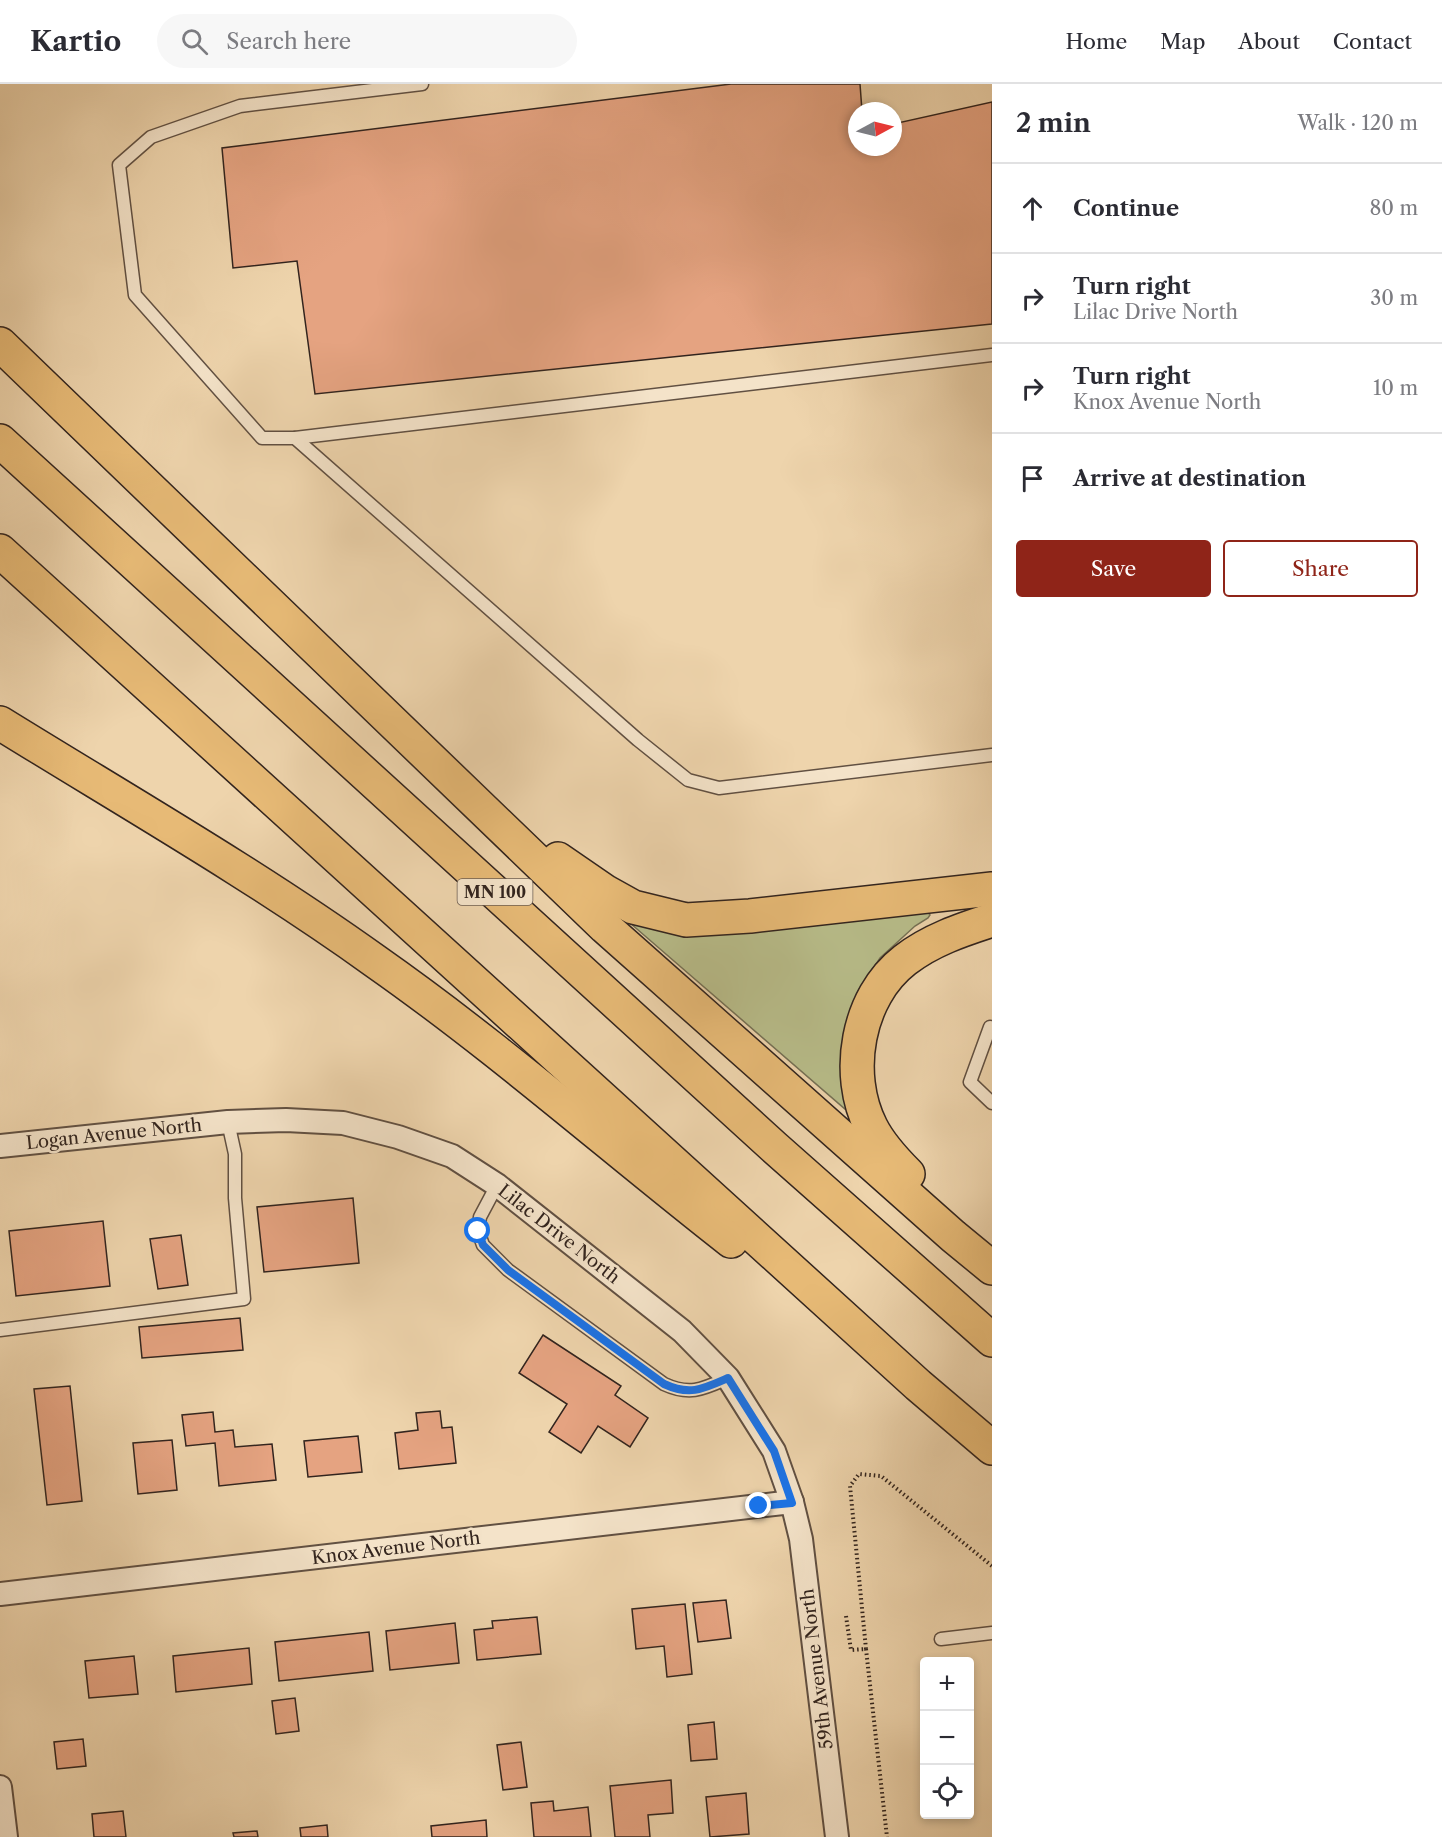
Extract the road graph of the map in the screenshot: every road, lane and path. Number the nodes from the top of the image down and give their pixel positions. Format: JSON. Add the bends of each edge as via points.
{"nodes":[{"id":1,"x":422,"y":84,"type":"edge"},
{"id":2,"x":0,"y":344,"type":"edge"},
{"id":3,"x":992,"y":356,"type":"edge"},
{"id":4,"x":0,"y":375,"type":"edge"},
{"id":5,"x":295,"y":438,"type":"junction"},
{"id":6,"x":0,"y":441,"type":"edge"},
{"id":7,"x":196,"y":532,"type":"junction"},
{"id":8,"x":0,"y":551,"type":"edge"},
{"id":9,"x":0,"y":723,"type":"edge"},
{"id":10,"x":992,"y":755,"type":"edge"},
{"id":11,"x":482,"y":808,"type":"junction"},
{"id":12,"x":992,"y":889,"type":"edge"},
{"id":13,"x":992,"y":920,"type":"edge"},
{"id":14,"x":990,"y":1027,"type":"dead end"},
{"id":15,"x":992,"y":1103,"type":"edge"},
{"id":16,"x":228,"y":1122,"type":"junction"},
{"id":17,"x":0,"y":1146,"type":"edge"},
{"id":18,"x":497,"y":1185,"type":"junction"},
{"id":19,"x":992,"y":1262,"type":"edge"},
{"id":20,"x":992,"y":1268,"type":"edge"},
{"id":21,"x":0,"y":1330,"type":"edge"},
{"id":22,"x":992,"y":1341,"type":"edge"},
{"id":23,"x":728,"y":1378,"type":"junction"},
{"id":24,"x":918,"y":1385,"type":"junction"},
{"id":25,"x":992,"y":1448,"type":"edge"},
{"id":26,"x":792,"y":1503,"type":"junction"},
{"id":27,"x":992,"y":1566,"type":"edge"},
{"id":28,"x":0,"y":1594,"type":"edge"},
{"id":29,"x":846,"y":1616,"type":"dead end"},
{"id":30,"x":992,"y":1633,"type":"edge"},
{"id":31,"x":941,"y":1639,"type":"dead end"},
{"id":32,"x":866,"y":1648,"type":"junction"},
{"id":33,"x":0,"y":1787,"type":"edge"},
{"id":34,"x":6,"y":1837,"type":"edge"},
{"id":35,"x":837,"y":1837,"type":"edge"},
{"id":36,"x":887,"y":1837,"type":"edge"}],
"edges":[{"from":1,"to":5,"type":"lane","via":[[240,106],[151,137],[119,165],[135,296],[262,438]]},
{"from":2,"to":7,"type":"highway"},
{"from":3,"to":5,"type":"lane"},
{"from":4,"to":7,"type":"highway"},
{"from":5,"to":10,"type":"lane","via":[[688,780],[719,788]]},
{"from":6,"to":22,"type":"highway","number":"MN 100"},
{"from":7,"to":11,"type":"highway"},
{"from":8,"to":24,"type":"highway"},
{"from":9,"to":24,"type":"highway","via":[[236,868],[383,966]]},
{"from":11,"to":12,"type":"highway","via":[[633,907],[686,920]]},
{"from":11,"to":20,"type":"highway","via":[[605,927]]},
{"from":13,"to":19,"type":"highway","via":[[931,943],[887,977],[864,1019],[858,1062],[864,1109],[889,1154]]},
{"from":14,"to":15,"type":"lane","via":[[970,1082]]},
{"from":16,"to":17,"type":"street","name":"Logan Avenue North"},
{"from":16,"to":18,"type":"street","name":"Lilac Drive North","via":[[343,1123],[452,1156]]},
{"from":16,"to":21,"type":"lane","via":[[235,1154],[234,1198],[244,1299]]},
{"from":18,"to":23,"type":"street","name":"Lilac Drive North","via":[[682,1331]]},
{"from":18,"to":23,"type":"lane","via":[[480,1217],[478,1231],[483,1245],[508,1270],[664,1384],[679,1390],[701,1390]]},
{"from":23,"to":26,"type":"street","name":"Lilac Drive North","via":[[774,1451]]},
{"from":24,"to":25,"type":"highway"},
{"from":26,"to":28,"type":"street","name":"Knox Avenue North"},
{"from":26,"to":35,"type":"street","name":"59th Avenue North","via":[[801,1539]]},
{"from":27,"to":32,"type":"path","via":[[881,1476],[860,1474],[850,1486]]},
{"from":29,"to":32,"type":"path","via":[[851,1650]]},
{"from":30,"to":31,"type":"lane"},
{"from":32,"to":36,"type":"path"},
{"from":33,"to":34,"type":"street"}]}
